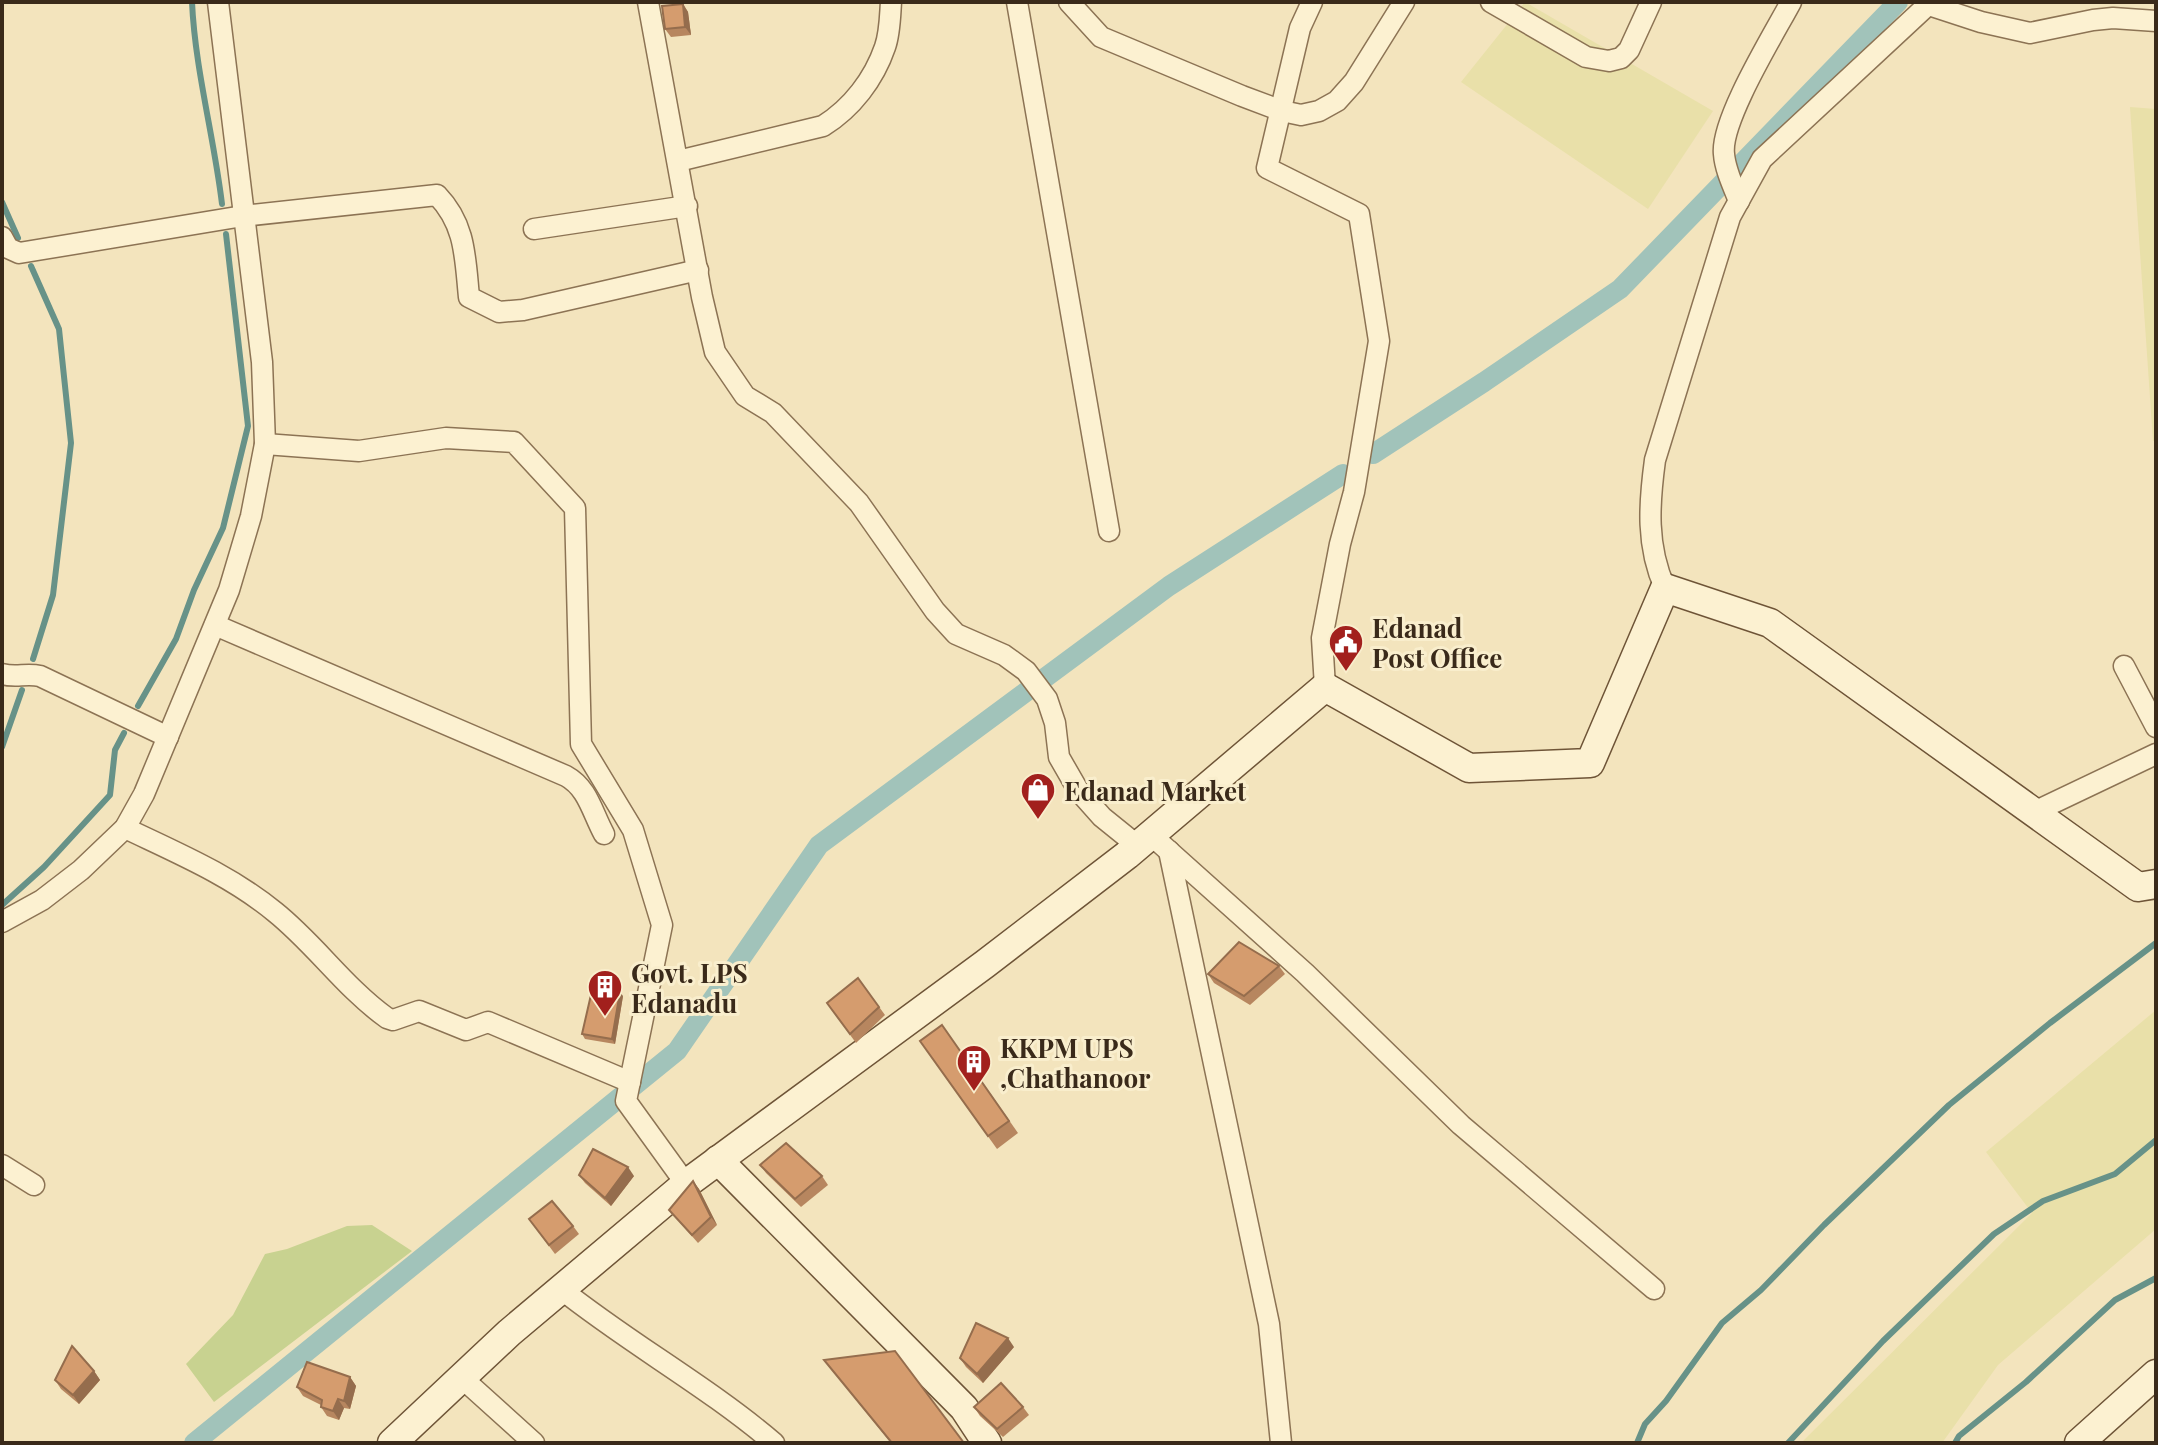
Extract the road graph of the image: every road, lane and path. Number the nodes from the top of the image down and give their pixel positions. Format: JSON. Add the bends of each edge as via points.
{"nodes":[{"id":1,"x":218,"y":2,"type":"edge"},
{"id":2,"x":648,"y":2,"type":"edge"},
{"id":3,"x":891,"y":2,"type":"edge"},
{"id":4,"x":1017,"y":2,"type":"edge"},
{"id":5,"x":1069,"y":2,"type":"edge"},
{"id":6,"x":1312,"y":2,"type":"edge"},
{"id":7,"x":1404,"y":2,"type":"edge"},
{"id":8,"x":1491,"y":2,"type":"edge"},
{"id":9,"x":1651,"y":2,"type":"edge"},
{"id":10,"x":1791,"y":2,"type":"edge"},
{"id":11,"x":1930,"y":3,"type":"edge"},
{"id":12,"x":2156,"y":21,"type":"edge"},
{"id":13,"x":1282,"y":111,"type":"junction"},
{"id":14,"x":678,"y":161,"type":"junction"},
{"id":15,"x":1736,"y":194,"type":"junction"},
{"id":16,"x":687,"y":206,"type":"junction"},
{"id":17,"x":243,"y":216,"type":"junction"},
{"id":18,"x":534,"y":229,"type":"dead end"},
{"id":19,"x":2,"y":237,"type":"edge"},
{"id":20,"x":698,"y":270,"type":"junction"},
{"id":21,"x":265,"y":444,"type":"junction"},
{"id":22,"x":1109,"y":531,"type":"dead end"},
{"id":23,"x":1665,"y":588,"type":"junction"},
{"id":24,"x":215,"y":625,"type":"junction"},
{"id":25,"x":2124,"y":666,"type":"dead end"},
{"id":26,"x":2,"y":674,"type":"edge"},
{"id":27,"x":1325,"y":687,"type":"junction"},
{"id":28,"x":2156,"y":727,"type":"edge"},
{"id":29,"x":168,"y":737,"type":"junction"},
{"id":30,"x":2156,"y":754,"type":"edge"},
{"id":31,"x":2034,"y":812,"type":"junction"},
{"id":32,"x":125,"y":828,"type":"junction"},
{"id":33,"x":604,"y":834,"type":"dead end"},
{"id":34,"x":1152,"y":845,"type":"junction"},
{"id":35,"x":2156,"y":884,"type":"edge"},
{"id":36,"x":2,"y":922,"type":"edge"},
{"id":37,"x":630,"y":1082,"type":"junction"},
{"id":38,"x":718,"y":1160,"type":"junction"},
{"id":39,"x":2,"y":1165,"type":"edge"},
{"id":40,"x":686,"y":1184,"type":"junction"},
{"id":41,"x":34,"y":1185,"type":"dead end"},
{"id":42,"x":561,"y":1289,"type":"junction"},
{"id":43,"x":1654,"y":1289,"type":"dead end"},
{"id":44,"x":2156,"y":1374,"type":"edge"},
{"id":45,"x":462,"y":1378,"type":"junction"},
{"id":46,"x":392,"y":1443,"type":"edge"},
{"id":47,"x":534,"y":1443,"type":"edge"},
{"id":48,"x":774,"y":1443,"type":"edge"},
{"id":49,"x":987,"y":1443,"type":"edge"},
{"id":50,"x":1281,"y":1443,"type":"edge"},
{"id":51,"x":2079,"y":1443,"type":"edge"}],
"edges":[{"from":1,"to":17,"type":"street"},
{"from":2,"to":14,"type":"street"},
{"from":3,"to":14,"type":"street","via":[[886,45],[873,73],[842,114],[823,126]]},
{"from":4,"to":22,"type":"street"},
{"from":5,"to":13,"type":"street","via":[[1101,37]]},
{"from":6,"to":13,"type":"street","via":[[1300,28]]},
{"from":7,"to":13,"type":"street","via":[[1337,101],[1301,115]]},
{"from":8,"to":9,"type":"street","via":[[1586,57],[1609,61],[1629,50]]},
{"from":10,"to":15,"type":"street","via":[[1736,107],[1723,152]]},
{"from":11,"to":12,"type":"street","via":[[2030,33],[2113,18]]},
{"from":11,"to":15,"type":"street","via":[[1762,159]]},
{"from":13,"to":27,"type":"street","via":[[1267,168],[1359,214],[1379,341],[1322,638]]},
{"from":14,"to":16,"type":"street"},
{"from":15,"to":23,"type":"street","via":[[1655,460],[1649,500],[1651,541]]},
{"from":16,"to":18,"type":"street"},
{"from":16,"to":20,"type":"street"},
{"from":17,"to":19,"type":"street","via":[[19,253]]},
{"from":17,"to":20,"type":"street","via":[[437,195],[451,210],[462,238],[469,297],[499,312]]},
{"from":17,"to":21,"type":"street","via":[[262,362]]},
{"from":20,"to":34,"type":"street","via":[[715,352],[745,396],[773,413],[859,503],[956,634],[1026,671],[1042,690],[1055,723],[1059,757],[1078,790],[1128,838]]},
{"from":21,"to":24,"type":"street","via":[[251,516]]},
{"from":21,"to":37,"type":"street","via":[[359,451],[446,438],[514,442],[575,508],[581,744],[633,830],[662,925]]},
{"from":23,"to":27,"type":"street","via":[[1590,763],[1469,768]]},
{"from":23,"to":31,"type":"street","via":[[1770,623]]},
{"from":24,"to":29,"type":"street"},
{"from":24,"to":33,"type":"street","via":[[578,782]]},
{"from":25,"to":28,"type":"street"},
{"from":26,"to":29,"type":"street","via":[[40,676]]},
{"from":27,"to":34,"type":"street"},
{"from":29,"to":32,"type":"street"},
{"from":30,"to":31,"type":"street"},
{"from":31,"to":35,"type":"street","via":[[2138,887]]},
{"from":32,"to":36,"type":"street","via":[[42,900]]},
{"from":32,"to":37,"type":"street","via":[[253,895],[387,1018],[419,1011],[466,1030],[488,1022]]},
{"from":34,"to":38,"type":"street"},
{"from":34,"to":43,"type":"street","via":[[1305,973],[1461,1125]]},
{"from":34,"to":50,"type":"street","via":[[1269,1324]]},
{"from":37,"to":40,"type":"street","via":[[626,1101]]},
{"from":38,"to":40,"type":"street"},
{"from":38,"to":49,"type":"street","via":[[964,1408]]},
{"from":39,"to":41,"type":"street"},
{"from":40,"to":42,"type":"street"},
{"from":42,"to":45,"type":"street"},
{"from":42,"to":48,"type":"street"},
{"from":44,"to":51,"type":"street"},
{"from":45,"to":46,"type":"street"},
{"from":45,"to":47,"type":"street"}]}
